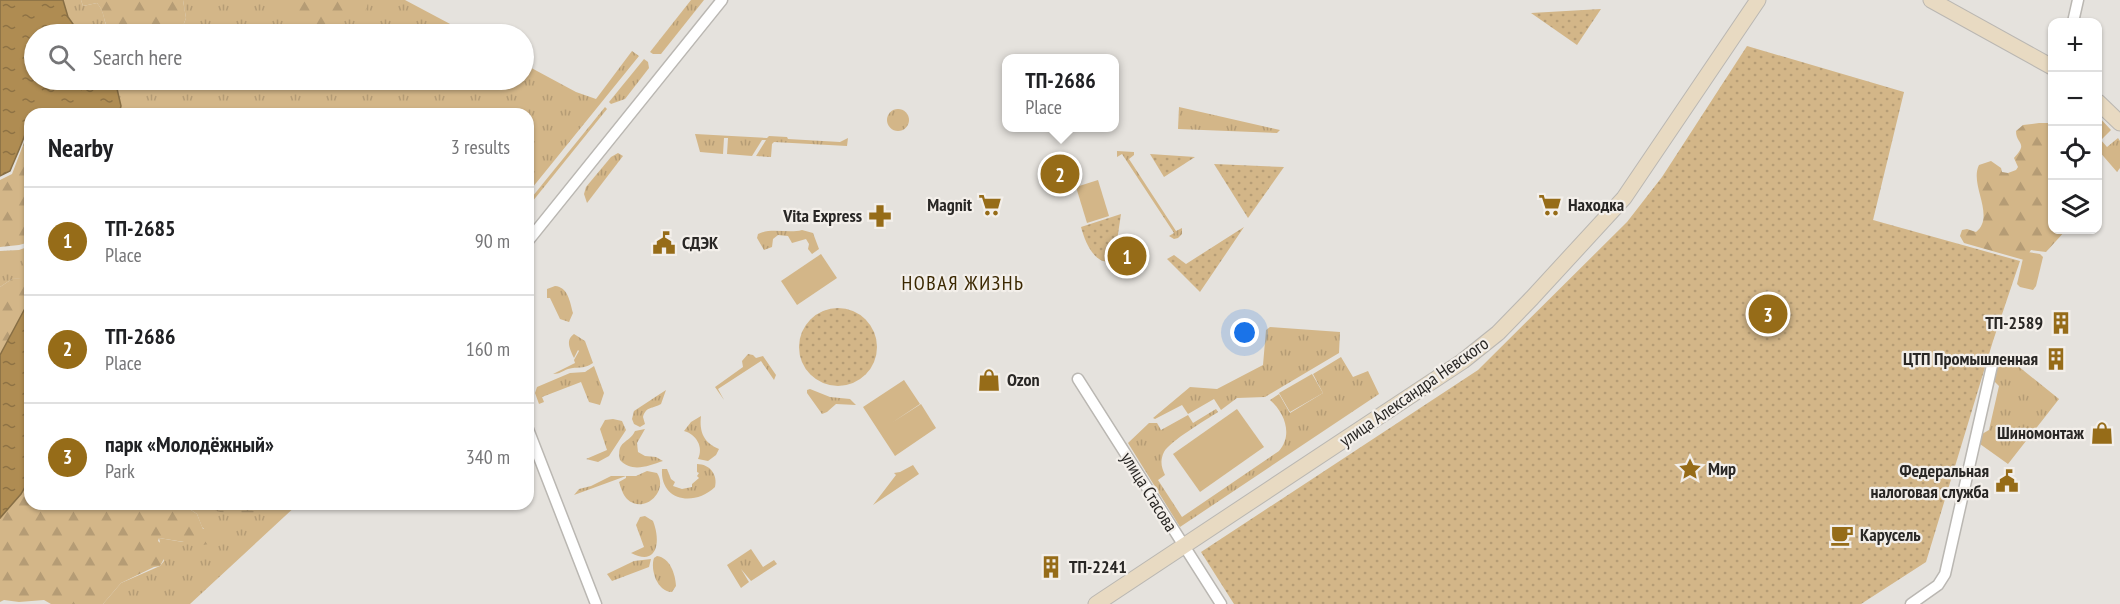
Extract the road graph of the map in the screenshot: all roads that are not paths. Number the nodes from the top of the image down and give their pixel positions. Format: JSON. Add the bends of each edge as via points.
{"nodes":[{"id":1,"x":722,"y":0,"type":"edge"},
{"id":2,"x":1758,"y":0,"type":"edge"},
{"id":3,"x":2078,"y":0,"type":"edge"},
{"id":4,"x":1940,"y":2,"type":"edge"},
{"id":5,"x":2074,"y":18,"type":"edge"},
{"id":6,"x":2048,"y":66,"type":"edge"},
{"id":7,"x":2102,"y":107,"type":"edge"},
{"id":8,"x":2120,"y":123,"type":"edge"},
{"id":9,"x":534,"y":234,"type":"edge"},
{"id":10,"x":1993,"y":361,"type":"dead end"},
{"id":11,"x":1078,"y":379,"type":"dead end"},
{"id":12,"x":534,"y":444,"type":"edge"},
{"id":13,"x":1184,"y":547,"type":"junction"},
{"id":14,"x":596,"y":604,"type":"edge"},
{"id":15,"x":1096,"y":604,"type":"edge"},
{"id":16,"x":1221,"y":604,"type":"edge"},
{"id":17,"x":1911,"y":604,"type":"edge"}],
"edges":[{"from":1,"to":9,"type":"street"},
{"from":2,"to":13,"type":"street","name":"улица Александра Невского","via":[[1624,198],[1498,333],[1456,366]]},
{"from":3,"to":5,"type":"street"},
{"from":4,"to":6,"type":"street"},
{"from":7,"to":8,"type":"street"},
{"from":10,"to":17,"type":"street","via":[[1945,574],[1938,585]]},
{"from":11,"to":13,"type":"street","name":"улица Стасова"},
{"from":12,"to":14,"type":"street"},
{"from":13,"to":15,"type":"street","name":"улица Александра Невского"},
{"from":13,"to":16,"type":"street","name":"улица Стасова"}]}
